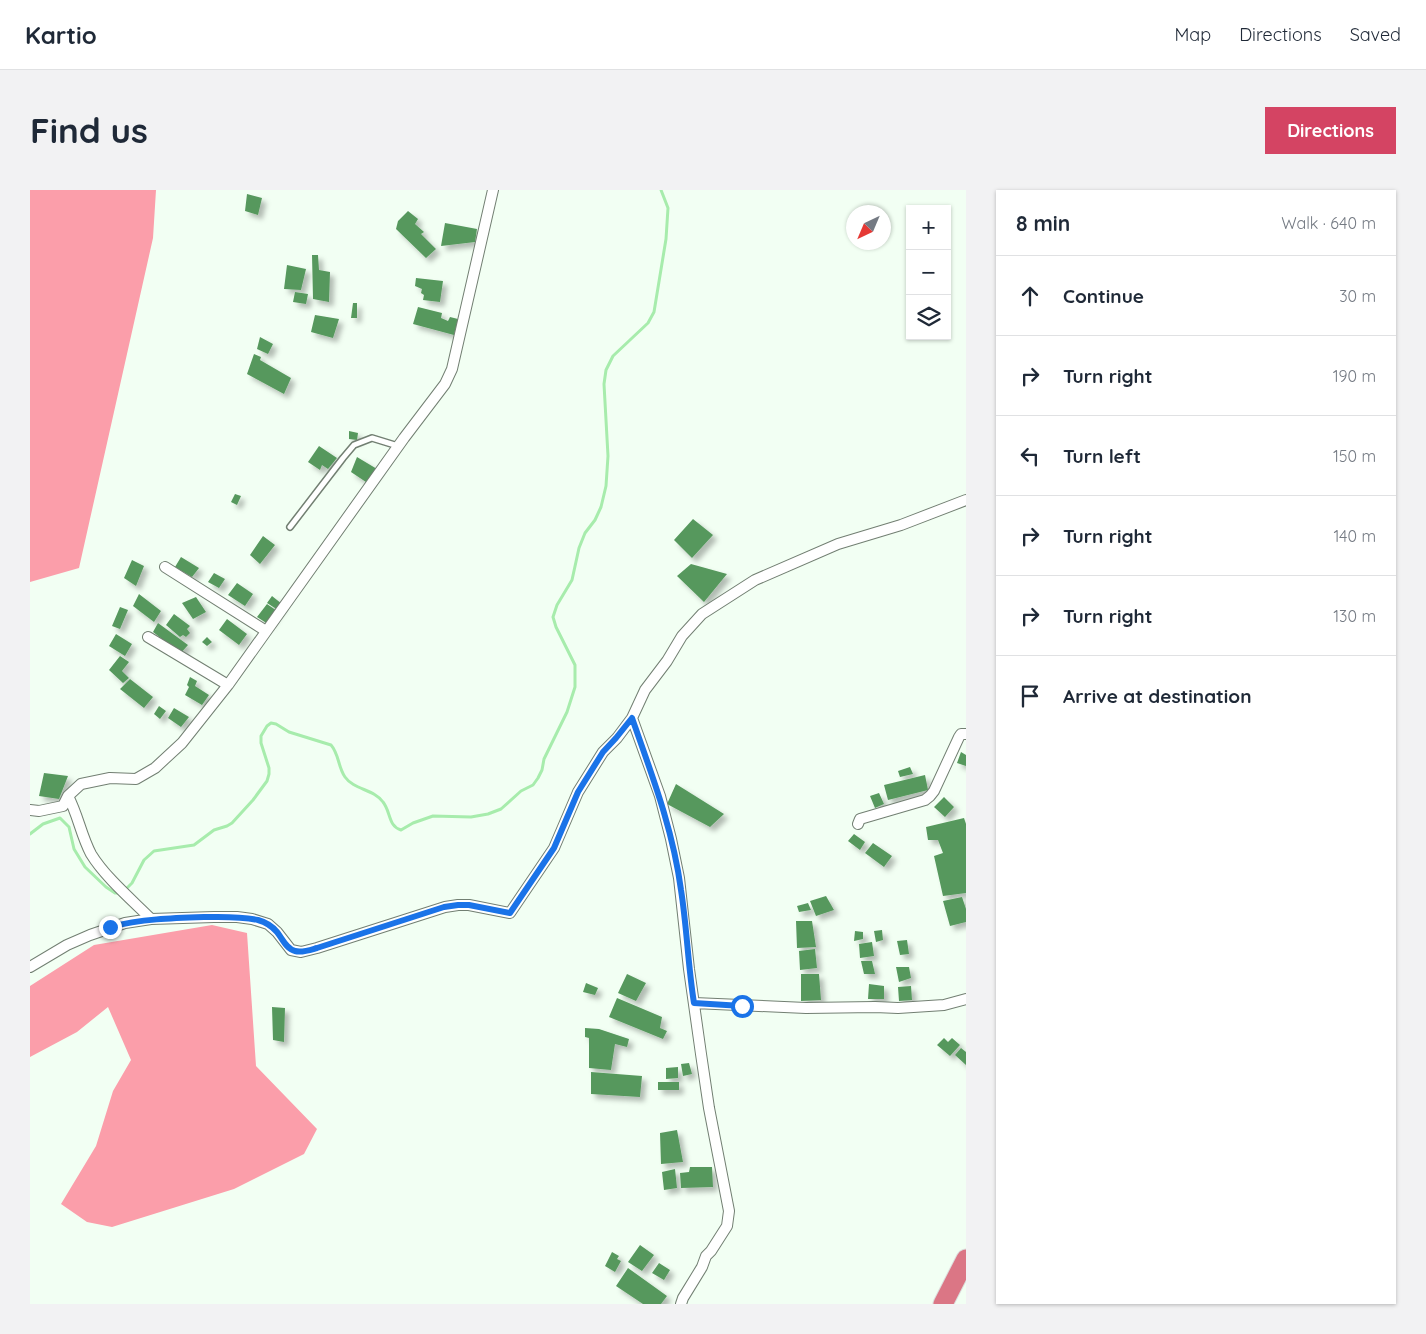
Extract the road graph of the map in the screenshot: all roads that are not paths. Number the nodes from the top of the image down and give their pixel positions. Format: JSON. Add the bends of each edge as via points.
{"nodes":[{"id":1,"x":493,"y":190,"type":"edge"},
{"id":2,"x":398,"y":446,"type":"junction"},
{"id":3,"x":966,"y":500,"type":"edge"},
{"id":4,"x":290,"y":527,"type":"dead end"},
{"id":5,"x":165,"y":567,"type":"dead end"},
{"id":6,"x":266,"y":631,"type":"junction"},
{"id":7,"x":148,"y":638,"type":"dead end"},
{"id":8,"x":228,"y":686,"type":"junction"},
{"id":9,"x":632,"y":718,"type":"junction"},
{"id":10,"x":966,"y":734,"type":"edge"},
{"id":11,"x":68,"y":796,"type":"junction"},
{"id":12,"x":30,"y":810,"type":"edge"},
{"id":13,"x":858,"y":824,"type":"dead end"},
{"id":14,"x":151,"y":920,"type":"junction"},
{"id":15,"x":30,"y":966,"type":"edge"},
{"id":16,"x":966,"y":999,"type":"edge"},
{"id":17,"x":694,"y":1003,"type":"junction"},
{"id":18,"x":966,"y":1259,"type":"edge"},
{"id":19,"x":681,"y":1304,"type":"edge"},
{"id":20,"x":943,"y":1304,"type":"edge"}],
"edges":[{"from":1,"to":2,"type":"street","via":[[452,369],[445,384]]},
{"from":2,"to":4,"type":"lane","via":[[372,438],[354,445]]},
{"from":2,"to":6,"type":"street"},
{"from":3,"to":9,"type":"street","via":[[902,525],[838,544],[755,580],[702,614],[682,636],[645,690]]},
{"from":5,"to":6,"type":"street"},
{"from":6,"to":8,"type":"street"},
{"from":7,"to":8,"type":"street"},
{"from":8,"to":11,"type":"street","via":[[182,743],[155,768],[136,779],[110,778],[81,784]]},
{"from":9,"to":14,"type":"street","via":[[603,752],[578,792],[554,848],[510,913],[469,905],[444,907],[301,952],[291,950],[277,932],[260,921],[237,917]]},
{"from":9,"to":17,"type":"street","via":[[660,796],[671,839],[681,890]]},
{"from":10,"to":13,"type":"street","via":[[959,736],[930,796],[860,819]]},
{"from":11,"to":12,"type":"street","via":[[63,806]]},
{"from":11,"to":14,"type":"street","via":[[91,853]]},
{"from":14,"to":15,"type":"street","via":[[125,923],[90,935]]},
{"from":16,"to":17,"type":"street","via":[[944,1005],[898,1008]]},
{"from":17,"to":19,"type":"street","via":[[709,1108],[729,1211],[728,1226],[706,1256]]},
{"from":18,"to":20,"type":"highway"}]}
